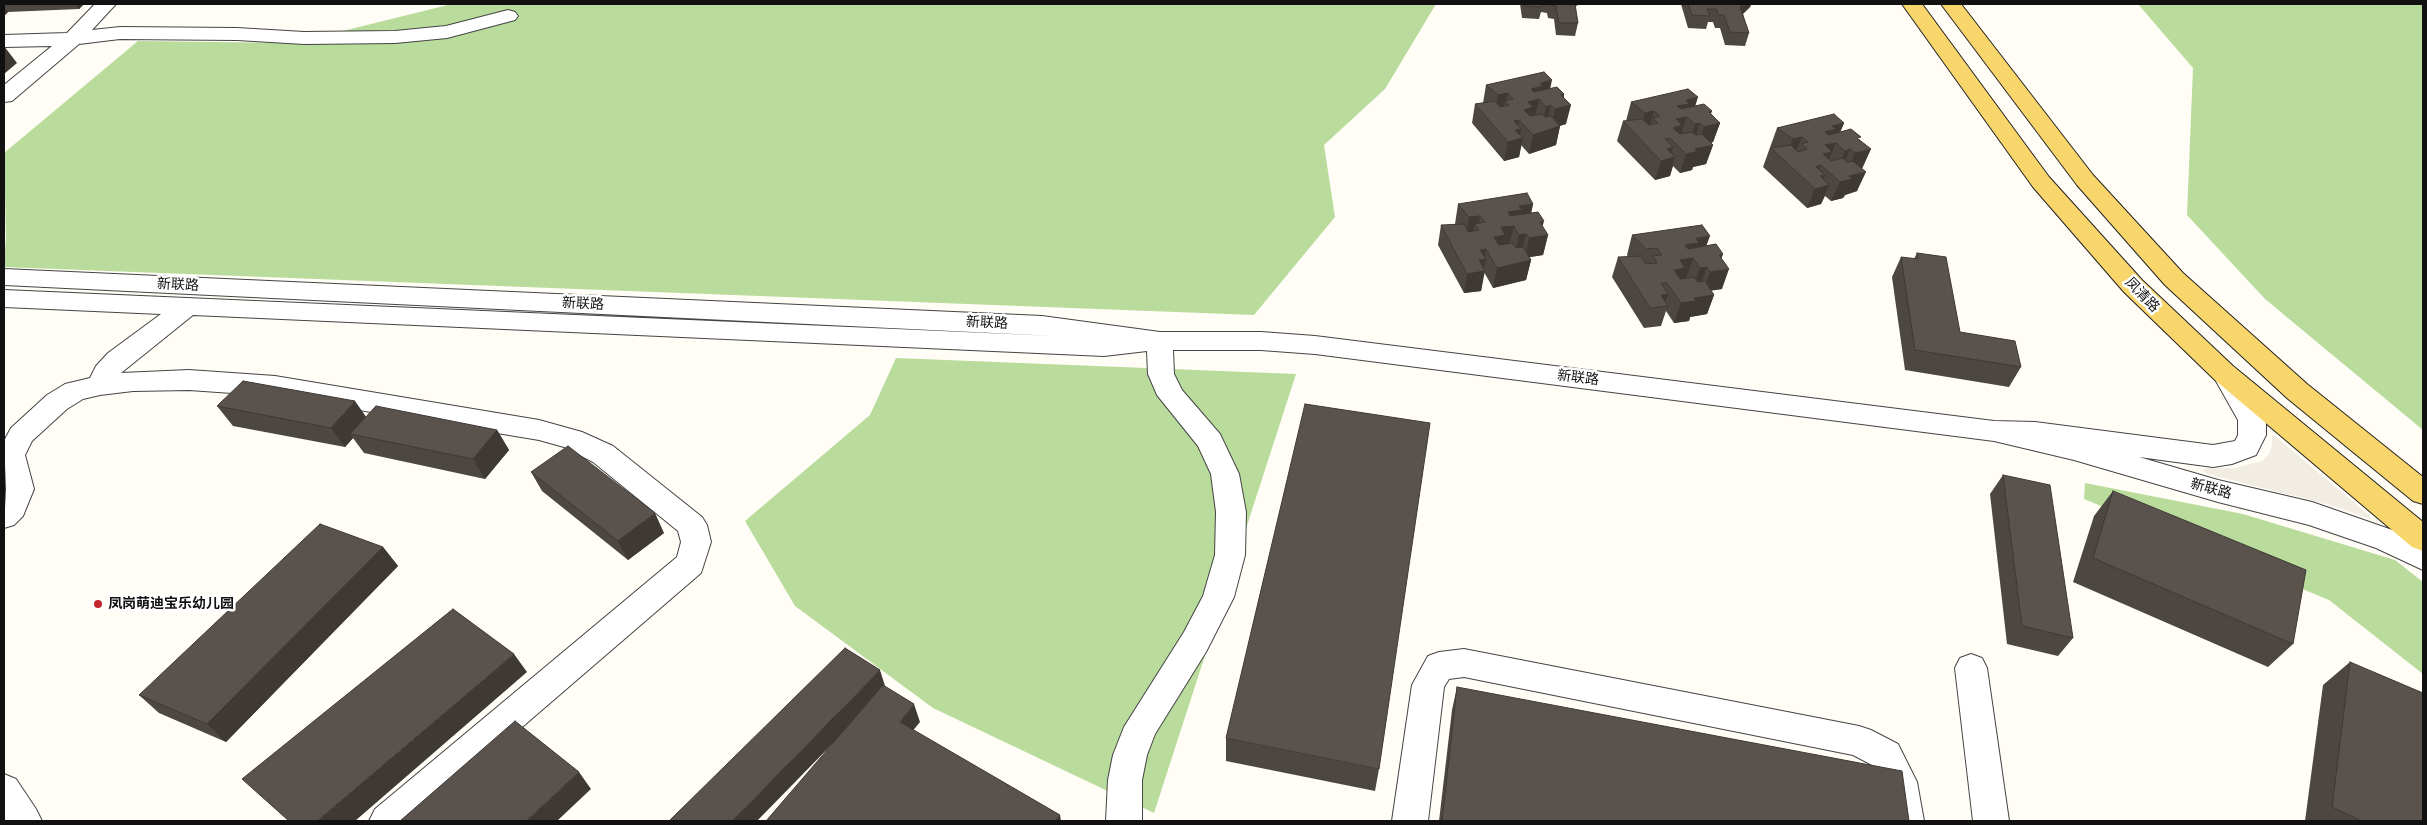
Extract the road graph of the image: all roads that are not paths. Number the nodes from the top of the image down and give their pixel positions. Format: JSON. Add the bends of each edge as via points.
{"nodes":[{"id":1,"x":106,"y":4,"type":"edge"},
{"id":2,"x":1912,"y":4,"type":"edge"},
{"id":3,"x":1950,"y":4,"type":"edge"},
{"id":4,"x":508,"y":16,"type":"dead end"},
{"id":5,"x":73,"y":39,"type":"junction"},
{"id":6,"x":4,"y":41,"type":"edge"},
{"id":7,"x":4,"y":96,"type":"edge"},
{"id":8,"x":4,"y":277,"type":"edge"},
{"id":9,"x":4,"y":298,"type":"edge"},
{"id":10,"x":188,"y":306,"type":"junction"},
{"id":11,"x":1160,"y":340,"type":"junction"},
{"id":12,"x":2224,"y":373,"type":"junction"},
{"id":13,"x":100,"y":385,"type":"junction"},
{"id":14,"x":1994,"y":430,"type":"junction"},
{"id":15,"x":2423,"y":492,"type":"edge"},
{"id":16,"x":4,"y":517,"type":"edge"},
{"id":17,"x":2423,"y":538,"type":"edge"},
{"id":18,"x":2423,"y":558,"type":"edge"},
{"id":19,"x":1971,"y":668,"type":"dead end"},
{"id":20,"x":4,"y":790,"type":"edge"},
{"id":21,"x":24,"y":821,"type":"edge"},
{"id":22,"x":388,"y":821,"type":"edge"},
{"id":23,"x":1124,"y":821,"type":"edge"},
{"id":24,"x":1410,"y":821,"type":"edge"},
{"id":25,"x":1906,"y":821,"type":"edge"},
{"id":26,"x":1991,"y":821,"type":"edge"}],
"edges":[{"from":1,"to":5,"type":"street"},
{"from":2,"to":12,"type":"main road","name":"凤清路","via":[[2006,136],[2068,213],[2153,307]]},
{"from":3,"to":15,"type":"main road","via":[[2085,180],[2174,279],[2297,391]]},
{"from":4,"to":5,"type":"street","via":[[420,36],[304,38],[120,33]]},
{"from":5,"to":6,"type":"street"},
{"from":5,"to":7,"type":"street"},
{"from":8,"to":11,"type":"street","name":"新联路","via":[[1042,325]]},
{"from":9,"to":10,"type":"street","name":"新联路"},
{"from":10,"to":11,"type":"street","name":"新联路","via":[[1104,347]]},
{"from":10,"to":13,"type":"street","via":[[117,360]]},
{"from":11,"to":14,"type":"street","name":"新联路","via":[[1315,345]]},
{"from":11,"to":23,"type":"street","via":[[1161,374],[1171,395],[1210,441],[1225,474],[1231,512],[1230,555],[1218,597],[1195,642],[1141,727],[1125,780]]},
{"from":12,"to":14,"type":"street","name":"新联路","via":[[2252,420],[2252,435],[2246,448],[2232,453],[2213,456],[2192,454],[2035,432]]},
{"from":12,"to":17,"type":"main road","name":"凤清路"},
{"from":13,"to":16,"type":"street","via":[[75,391],[57,402],[21,435],[11,455],[20,489],[13,508]]},
{"from":13,"to":22,"type":"street","via":[[189,380],[275,386],[539,430],[572,439],[602,454],[692,525],[696,542],[690,564]]},
{"from":14,"to":18,"type":"street","name":"新联路","via":[[2312,514],[2387,540]]},
{"from":19,"to":26,"type":"street"},
{"from":20,"to":21,"type":"street"},
{"from":24,"to":25,"type":"street","via":[[1428,685],[1440,666],[1464,663],[1859,741],[1886,755],[1900,782]]}]}
